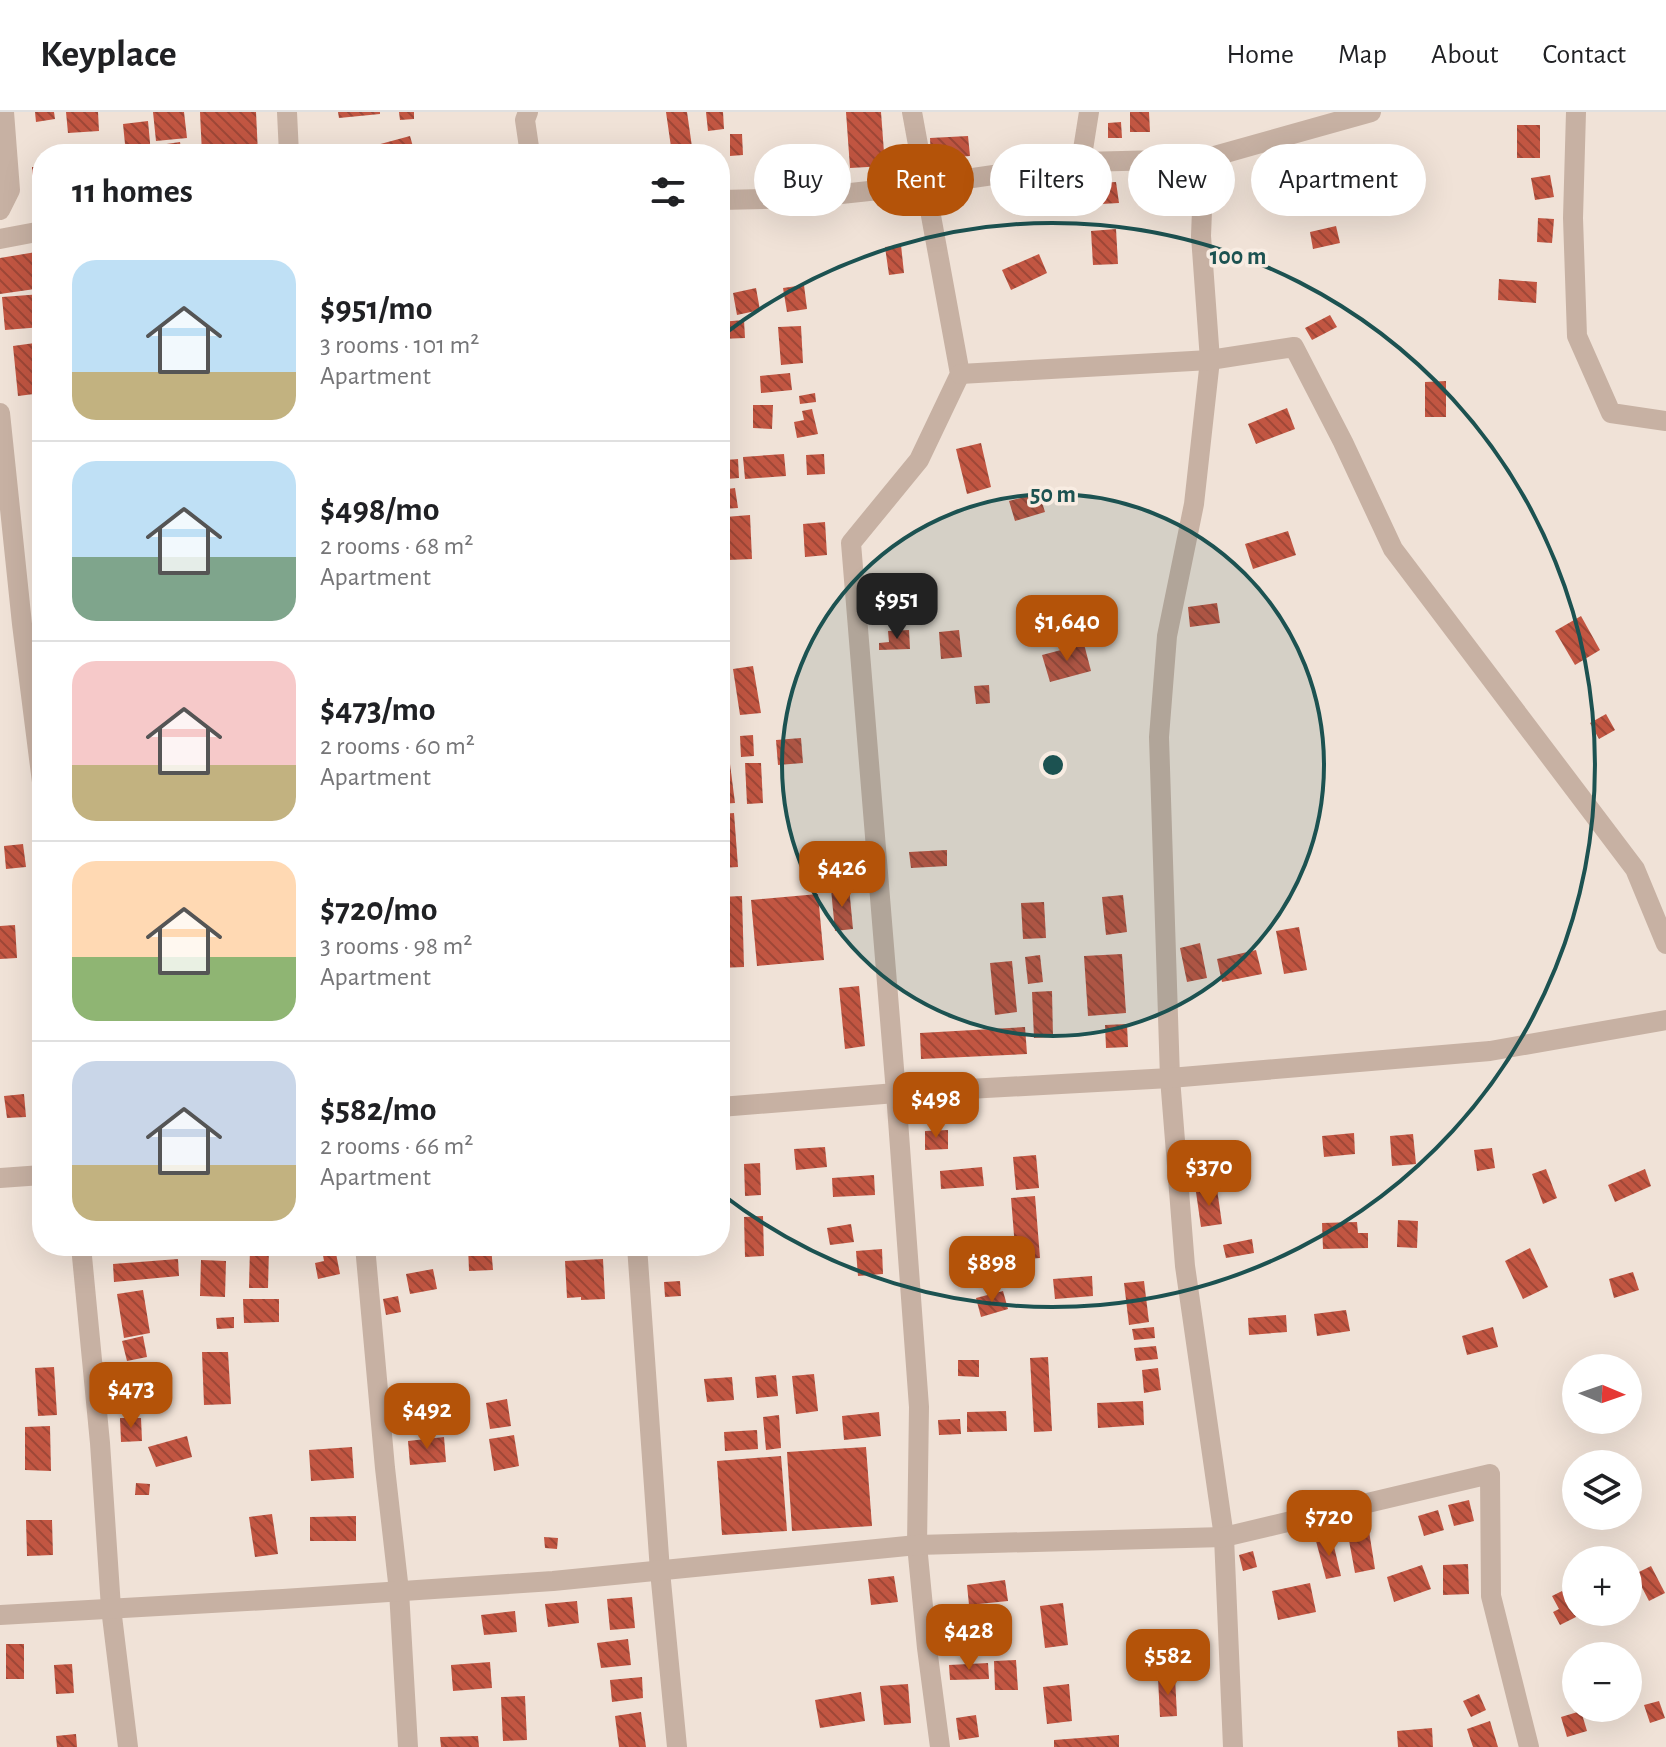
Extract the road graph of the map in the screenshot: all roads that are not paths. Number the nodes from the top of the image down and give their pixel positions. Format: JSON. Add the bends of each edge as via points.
{"nodes":[{"id":1,"x":4,"y":112,"type":"edge"},
{"id":2,"x":287,"y":112,"type":"edge"},
{"id":3,"x":528,"y":112,"type":"edge"},
{"id":4,"x":912,"y":112,"type":"edge"},
{"id":5,"x":1089,"y":112,"type":"edge"},
{"id":6,"x":1371,"y":112,"type":"edge"},
{"id":7,"x":1576,"y":112,"type":"edge"},
{"id":8,"x":289,"y":144,"type":"edge"},
{"id":9,"x":529,"y":144,"type":"edge"},
{"id":10,"x":918,"y":144,"type":"edge"},
{"id":11,"x":1084,"y":144,"type":"edge"},
{"id":12,"x":1235,"y":150,"type":"edge"},
{"id":13,"x":867,"y":191,"type":"edge"},
{"id":14,"x":730,"y":200,"type":"edge"},
{"id":15,"x":0,"y":210,"type":"edge"},
{"id":16,"x":931,"y":216,"type":"edge"},
{"id":17,"x":1202,"y":216,"type":"edge"},
{"id":18,"x":32,"y":233,"type":"edge"},
{"id":19,"x":0,"y":239,"type":"edge"},
{"id":20,"x":1210,"y":360,"type":"junction"},
{"id":21,"x":960,"y":374,"type":"junction"},
{"id":22,"x":0,"y":413,"type":"edge"},
{"id":23,"x":1666,"y":421,"type":"edge"},
{"id":24,"x":32,"y":703,"type":"edge"},
{"id":25,"x":1666,"y":944,"type":"edge"},
{"id":26,"x":1666,"y":1020,"type":"edge"},
{"id":27,"x":1170,"y":1078,"type":"junction"},
{"id":28,"x":896,"y":1093,"type":"junction"},
{"id":29,"x":730,"y":1106,"type":"edge"},
{"id":30,"x":32,"y":1176,"type":"edge"},
{"id":31,"x":0,"y":1178,"type":"edge"},
{"id":32,"x":82,"y":1256,"type":"edge"},
{"id":33,"x":366,"y":1256,"type":"edge"},
{"id":34,"x":638,"y":1256,"type":"edge"},
{"id":35,"x":1224,"y":1537,"type":"junction"},
{"id":36,"x":917,"y":1545,"type":"junction"},
{"id":37,"x":660,"y":1571,"type":"junction"},
{"id":38,"x":399,"y":1591,"type":"junction"},
{"id":39,"x":111,"y":1608,"type":"junction"},
{"id":40,"x":0,"y":1615,"type":"edge"},
{"id":41,"x":128,"y":1747,"type":"edge"},
{"id":42,"x":408,"y":1747,"type":"edge"},
{"id":43,"x":677,"y":1747,"type":"edge"},
{"id":44,"x":940,"y":1747,"type":"edge"},
{"id":45,"x":1233,"y":1747,"type":"edge"},
{"id":46,"x":1529,"y":1747,"type":"edge"}],
"edges":[{"from":1,"to":15,"type":"street","via":[[10,190]]},
{"from":2,"to":8,"type":"street"},
{"from":3,"to":9,"type":"street"},
{"from":4,"to":10,"type":"street"},
{"from":5,"to":11,"type":"street"},
{"from":6,"to":12,"type":"street"},
{"from":7,"to":23,"type":"street","via":[[1577,336],[1611,413]]},
{"from":13,"to":14,"type":"street"},
{"from":16,"to":21,"type":"street"},
{"from":17,"to":20,"type":"street"},
{"from":18,"to":19,"type":"street"},
{"from":20,"to":21,"type":"street"},
{"from":20,"to":25,"type":"street","via":[[1294,347],[1393,549],[1635,869]]},
{"from":20,"to":27,"type":"street","via":[[1194,504],[1167,636],[1159,737]]},
{"from":21,"to":28,"type":"street","via":[[919,460],[851,543]]},
{"from":22,"to":24,"type":"street"},
{"from":26,"to":27,"type":"street","via":[[1490,1051]]},
{"from":27,"to":28,"type":"street"},
{"from":27,"to":35,"type":"street","via":[[1185,1266]]},
{"from":28,"to":29,"type":"street"},
{"from":28,"to":36,"type":"street","via":[[919,1407]]},
{"from":30,"to":31,"type":"street"},
{"from":32,"to":39,"type":"street"},
{"from":33,"to":38,"type":"street"},
{"from":34,"to":37,"type":"street"},
{"from":35,"to":36,"type":"street"},
{"from":35,"to":45,"type":"street"},
{"from":35,"to":46,"type":"street","via":[[1490,1474],[1491,1596]]},
{"from":36,"to":37,"type":"street"},
{"from":36,"to":44,"type":"street"},
{"from":37,"to":38,"type":"street"},
{"from":37,"to":43,"type":"street"},
{"from":38,"to":39,"type":"street"},
{"from":38,"to":42,"type":"street"},
{"from":39,"to":40,"type":"street"},
{"from":39,"to":41,"type":"street"}]}
